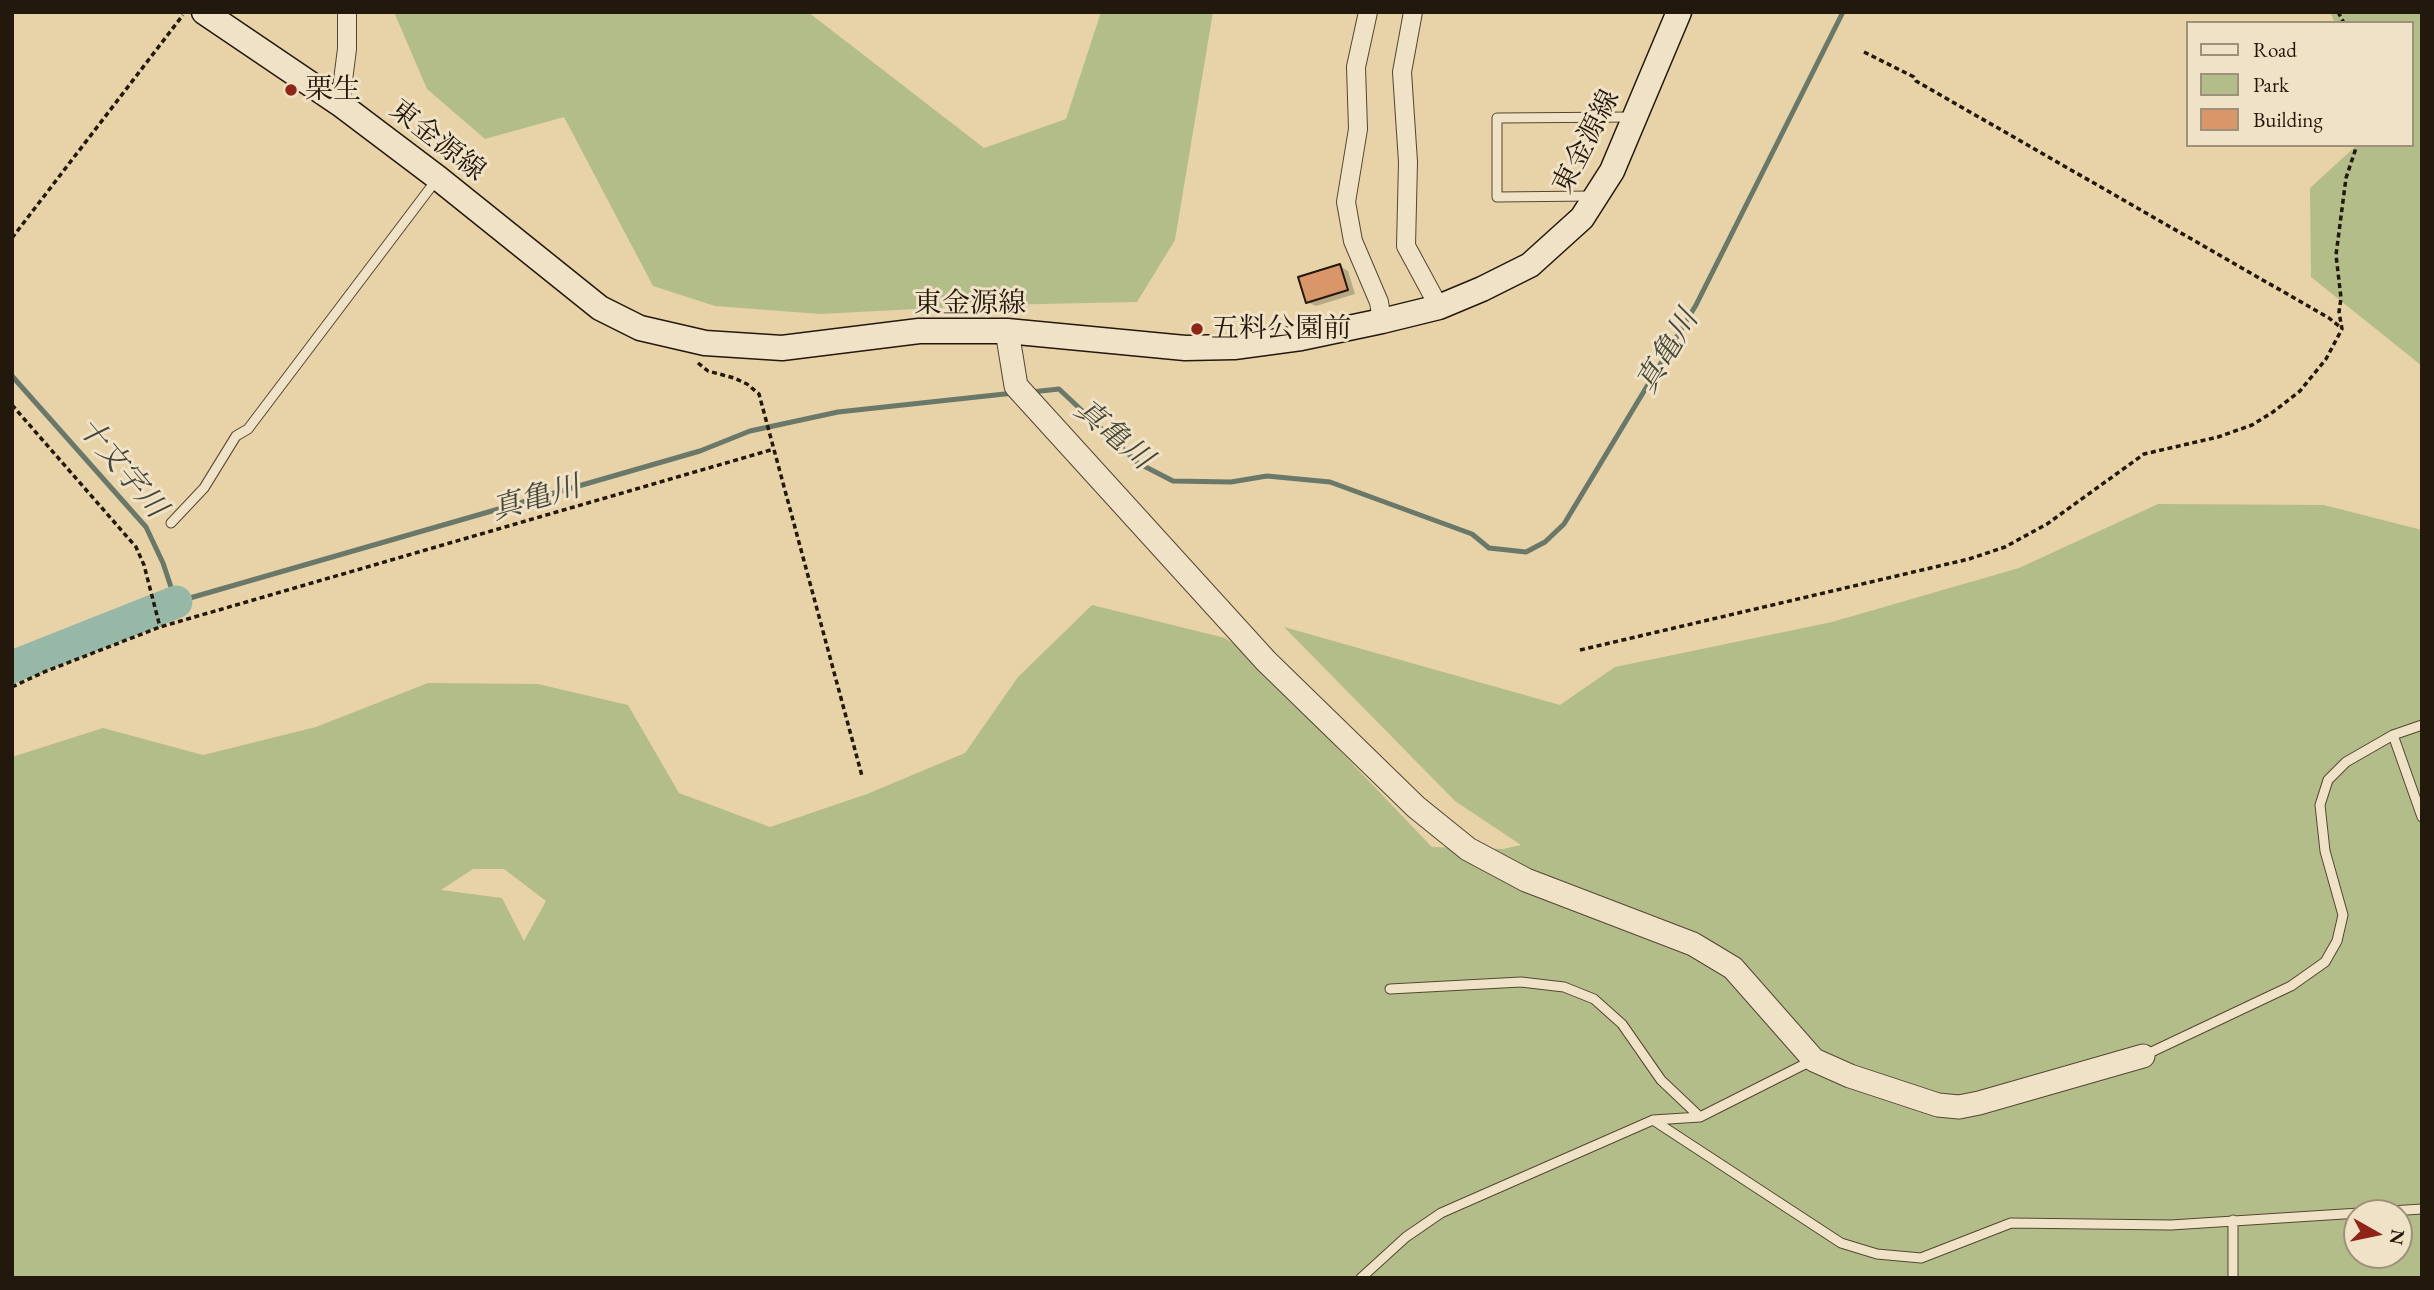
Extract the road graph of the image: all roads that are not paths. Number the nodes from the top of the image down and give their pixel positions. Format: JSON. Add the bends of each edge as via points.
{"nodes":[{"id":1,"x":204,"y":12,"type":"edge"},
{"id":2,"x":347,"y":12,"type":"edge"},
{"id":3,"x":1368,"y":12,"type":"edge"},
{"id":4,"x":1413,"y":12,"type":"edge"},
{"id":5,"x":1673,"y":16,"type":"edge"},
{"id":6,"x":340,"y":104,"type":"junction"},
{"id":7,"x":1635,"y":117,"type":"junction"},
{"id":8,"x":438,"y":178,"type":"junction"},
{"id":9,"x":1597,"y":196,"type":"junction"},
{"id":10,"x":1439,"y":307,"type":"junction"},
{"id":11,"x":1382,"y":321,"type":"junction"},
{"id":12,"x":1007,"y":331,"type":"junction"},
{"id":13,"x":171,"y":523,"type":"dead end"},
{"id":14,"x":2422,"y":725,"type":"edge"},
{"id":15,"x":2393,"y":735,"type":"junction"},
{"id":16,"x":2422,"y":817,"type":"edge"},
{"id":17,"x":1390,"y":989,"type":"dead end"},
{"id":18,"x":2143,"y":1056,"type":"joint"},
{"id":19,"x":1814,"y":1060,"type":"junction"},
{"id":20,"x":1700,"y":1117,"type":"junction"},
{"id":21,"x":1653,"y":1120,"type":"junction"},
{"id":22,"x":2422,"y":1209,"type":"edge"},
{"id":23,"x":2233,"y":1220,"type":"junction"},
{"id":24,"x":1361,"y":1278,"type":"edge"},
{"id":25,"x":2233,"y":1278,"type":"edge"}],
"edges":[{"from":1,"to":6,"type":"main road","name":"東金源線"},
{"from":2,"to":6,"type":"street"},
{"from":3,"to":11,"type":"street","via":[[1356,67],[1358,128],[1346,202],[1353,241],[1379,302]]},
{"from":4,"to":10,"type":"street","via":[[1402,72],[1408,162],[1406,246]]},
{"from":5,"to":7,"type":"main road","name":"東金源線"},
{"from":6,"to":8,"type":"main road","name":"東金源線"},
{"from":7,"to":9,"type":"main road","name":"東金源線"},
{"from":7,"to":9,"type":"lane","via":[[1497,118],[1497,197]]},
{"from":8,"to":12,"type":"main road","name":"東金源線","via":[[600,307],[640,328],[705,343],[782,348],[919,331]]},
{"from":8,"to":13,"type":"lane","via":[[248,429],[236,436],[204,488]]},
{"from":9,"to":10,"type":"main road","name":"東金源線","via":[[1582,218],[1530,265]]},
{"from":10,"to":11,"type":"main road","name":"東金源線"},
{"from":11,"to":12,"type":"main road","name":"東金源線","via":[[1301,338],[1185,348]]},
{"from":12,"to":19,"type":"street","via":[[1016,386],[1266,661],[1416,807],[1497,866],[1715,956],[1733,968]]},
{"from":14,"to":15,"type":"lane"},
{"from":15,"to":16,"type":"lane"},
{"from":15,"to":18,"type":"lane","via":[[2346,762],[2328,780],[2320,805],[2325,851],[2343,915],[2337,941],[2325,962],[2291,986]]},
{"from":17,"to":20,"type":"lane","via":[[1521,982],[1564,988],[1594,999],[1622,1024],[1661,1080]]},
{"from":18,"to":19,"type":"street","via":[[1959,1107],[1938,1105]]},
{"from":19,"to":20,"type":"lane"},
{"from":20,"to":21,"type":"lane"},
{"from":21,"to":23,"type":"lane","via":[[1841,1243],[1877,1254],[1921,1258],[2011,1223],[2171,1225]]},
{"from":21,"to":24,"type":"lane","via":[[1441,1213]]},
{"from":22,"to":23,"type":"lane"},
{"from":23,"to":25,"type":"lane"}]}
